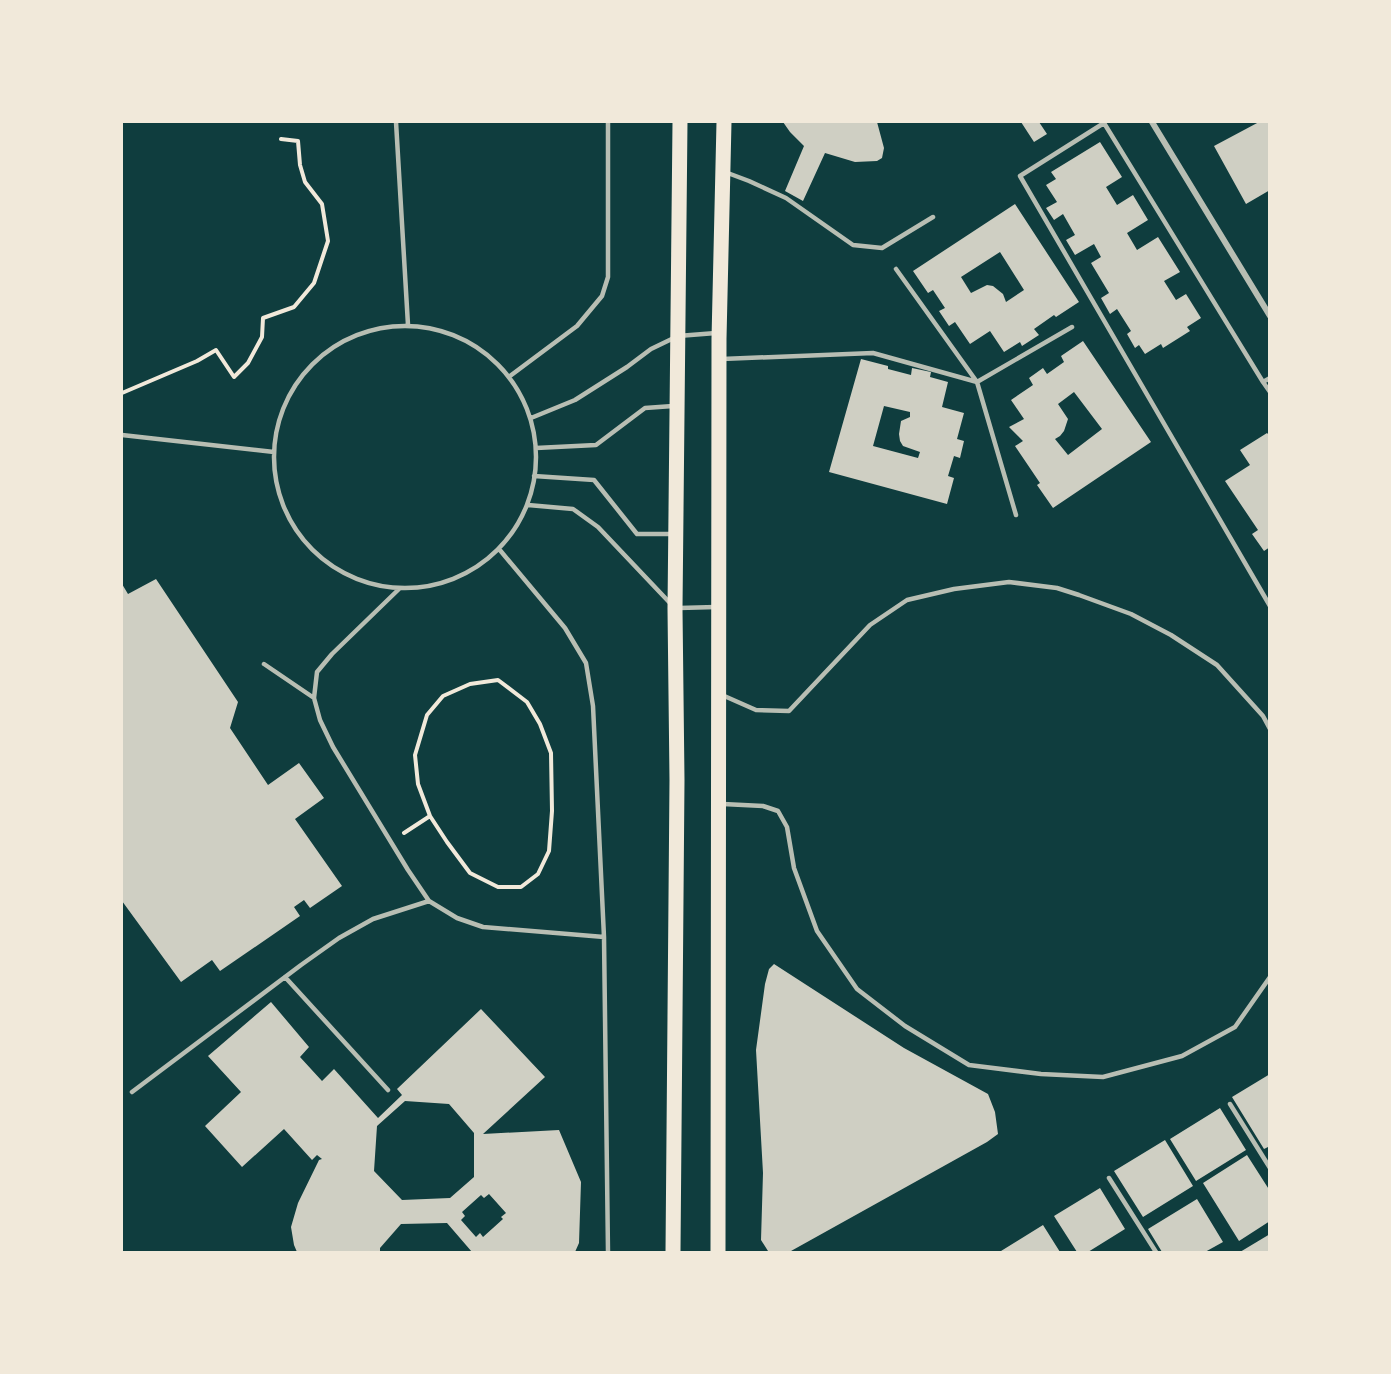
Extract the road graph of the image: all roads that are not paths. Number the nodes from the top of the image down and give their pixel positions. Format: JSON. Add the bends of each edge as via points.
{"nodes":[{"id":1,"x":396,"y":122,"type":"edge"},
{"id":2,"x":608,"y":122,"type":"edge"},
{"id":3,"x":680,"y":122,"type":"edge"},
{"id":4,"x":724,"y":122,"type":"edge"},
{"id":5,"x":1152,"y":122,"type":"edge"},
{"id":6,"x":723,"y":171,"type":"junction"},
{"id":7,"x":933,"y":217,"type":"dead end"},
{"id":8,"x":896,"y":269,"type":"dead end"},
{"id":9,"x":1269,"y":316,"type":"edge"},
{"id":10,"x":408,"y":325,"type":"junction"},
{"id":11,"x":1072,"y":327,"type":"dead end"},
{"id":12,"x":720,"y":333,"type":"junction"},
{"id":13,"x":678,"y":336,"type":"junction"},
{"id":14,"x":720,"y":359,"type":"junction"},
{"id":15,"x":510,"y":376,"type":"junction"},
{"id":16,"x":1269,"y":378,"type":"edge"},
{"id":17,"x":977,"y":382,"type":"junction"},
{"id":18,"x":1263,"y":382,"type":"junction"},
{"id":19,"x":1269,"y":393,"type":"edge"},
{"id":20,"x":677,"y":406,"type":"junction"},
{"id":21,"x":531,"y":418,"type":"junction"},
{"id":22,"x":122,"y":435,"type":"edge"},
{"id":23,"x":536,"y":448,"type":"junction"},
{"id":24,"x":274,"y":452,"type":"junction"},
{"id":25,"x":534,"y":476,"type":"junction"},
{"id":26,"x":528,"y":505,"type":"junction"},
{"id":27,"x":1016,"y":515,"type":"dead end"},
{"id":28,"x":676,"y":534,"type":"junction"},
{"id":29,"x":499,"y":549,"type":"junction"},
{"id":30,"x":399,"y":589,"type":"junction"},
{"id":31,"x":1269,"y":606,"type":"edge"},
{"id":32,"x":719,"y":607,"type":"junction"},
{"id":33,"x":675,"y":609,"type":"junction"},
{"id":34,"x":264,"y":664,"type":"dead end"},
{"id":35,"x":719,"y":694,"type":"junction"},
{"id":36,"x":314,"y":698,"type":"junction"},
{"id":37,"x":1269,"y":729,"type":"edge"},
{"id":38,"x":719,"y":803,"type":"junction"},
{"id":39,"x":429,"y":901,"type":"junction"},
{"id":40,"x":604,"y":937,"type":"junction"},
{"id":41,"x":285,"y":977,"type":"junction"},
{"id":42,"x":1269,"y":977,"type":"edge"},
{"id":43,"x":388,"y":1090,"type":"dead end"},
{"id":44,"x":132,"y":1092,"type":"dead end"},
{"id":45,"x":1230,"y":1104,"type":"dead end"},
{"id":46,"x":1269,"y":1168,"type":"edge"},
{"id":47,"x":1109,"y":1178,"type":"dead end"},
{"id":48,"x":608,"y":1252,"type":"edge"},
{"id":49,"x":673,"y":1252,"type":"edge"},
{"id":50,"x":718,"y":1252,"type":"edge"},
{"id":51,"x":1156,"y":1252,"type":"edge"}],
"edges":[{"from":1,"to":10,"type":"lane"},
{"from":2,"to":15,"type":"lane","via":[[608,277],[602,297],[577,326]]},
{"from":3,"to":13,"type":"main road"},
{"from":4,"to":6,"type":"main road"},
{"from":5,"to":9,"type":"street"},
{"from":6,"to":7,"type":"lane","via":[[786,198],[853,245],[882,248]]},
{"from":6,"to":12,"type":"main road"},
{"from":8,"to":17,"type":"lane"},
{"from":10,"to":15,"type":"lane","via":[[456,336],[482,349]]},
{"from":10,"to":24,"type":"lane","via":[[368,331],[331,348],[302,376],[282,411]]},
{"from":11,"to":17,"type":"lane"},
{"from":12,"to":13,"type":"lane"},
{"from":12,"to":14,"type":"main road"},
{"from":13,"to":20,"type":"main road"},
{"from":13,"to":21,"type":"lane","via":[[651,349],[575,400]]},
{"from":14,"to":17,"type":"lane","via":[[873,353]]},
{"from":14,"to":32,"type":"main road"},
{"from":15,"to":21,"type":"lane"},
{"from":16,"to":18,"type":"lane"},
{"from":17,"to":27,"type":"lane"},
{"from":18,"to":19,"type":"lane"},
{"from":18,"to":31,"type":"lane","via":[[1104,123],[1020,176]]},
{"from":20,"to":23,"type":"lane","via":[[645,408],[596,445]]},
{"from":20,"to":28,"type":"main road"},
{"from":21,"to":23,"type":"lane"},
{"from":22,"to":24,"type":"lane"},
{"from":23,"to":25,"type":"lane"},
{"from":24,"to":30,"type":"lane","via":[[278,493],[295,530],[322,560],[358,581]]},
{"from":25,"to":26,"type":"lane"},
{"from":25,"to":28,"type":"lane","via":[[594,480],[637,534]]},
{"from":26,"to":29,"type":"lane","via":[[516,529]]},
{"from":26,"to":33,"type":"lane","via":[[573,509],[598,527]]},
{"from":28,"to":33,"type":"main road"},
{"from":29,"to":30,"type":"lane","via":[[470,572],[453,579]]},
{"from":29,"to":40,"type":"lane","via":[[565,628],[586,663],[593,706]]},
{"from":30,"to":36,"type":"lane","via":[[317,672]]},
{"from":32,"to":33,"type":"lane"},
{"from":32,"to":35,"type":"main road"},
{"from":33,"to":49,"type":"main road"},
{"from":34,"to":36,"type":"lane"},
{"from":35,"to":37,"type":"lane","via":[[756,710],[789,711],[870,625],[907,600],[1010,582],[1079,595],[1131,614],[1171,635],[1216,665],[1263,716]]},
{"from":35,"to":38,"type":"main road"},
{"from":36,"to":39,"type":"lane","via":[[333,747]]},
{"from":38,"to":42,"type":"lane","via":[[778,811],[787,827],[794,868],[817,931],[857,989],[905,1026],[969,1065],[1103,1077],[1182,1056],[1235,1027]]},
{"from":38,"to":50,"type":"main road"},
{"from":39,"to":40,"type":"lane","via":[[457,918],[483,927]]},
{"from":39,"to":41,"type":"lane","via":[[373,919]]},
{"from":40,"to":48,"type":"lane"},
{"from":41,"to":43,"type":"lane"},
{"from":41,"to":44,"type":"lane"},
{"from":45,"to":46,"type":"lane"},
{"from":47,"to":51,"type":"lane"}]}
